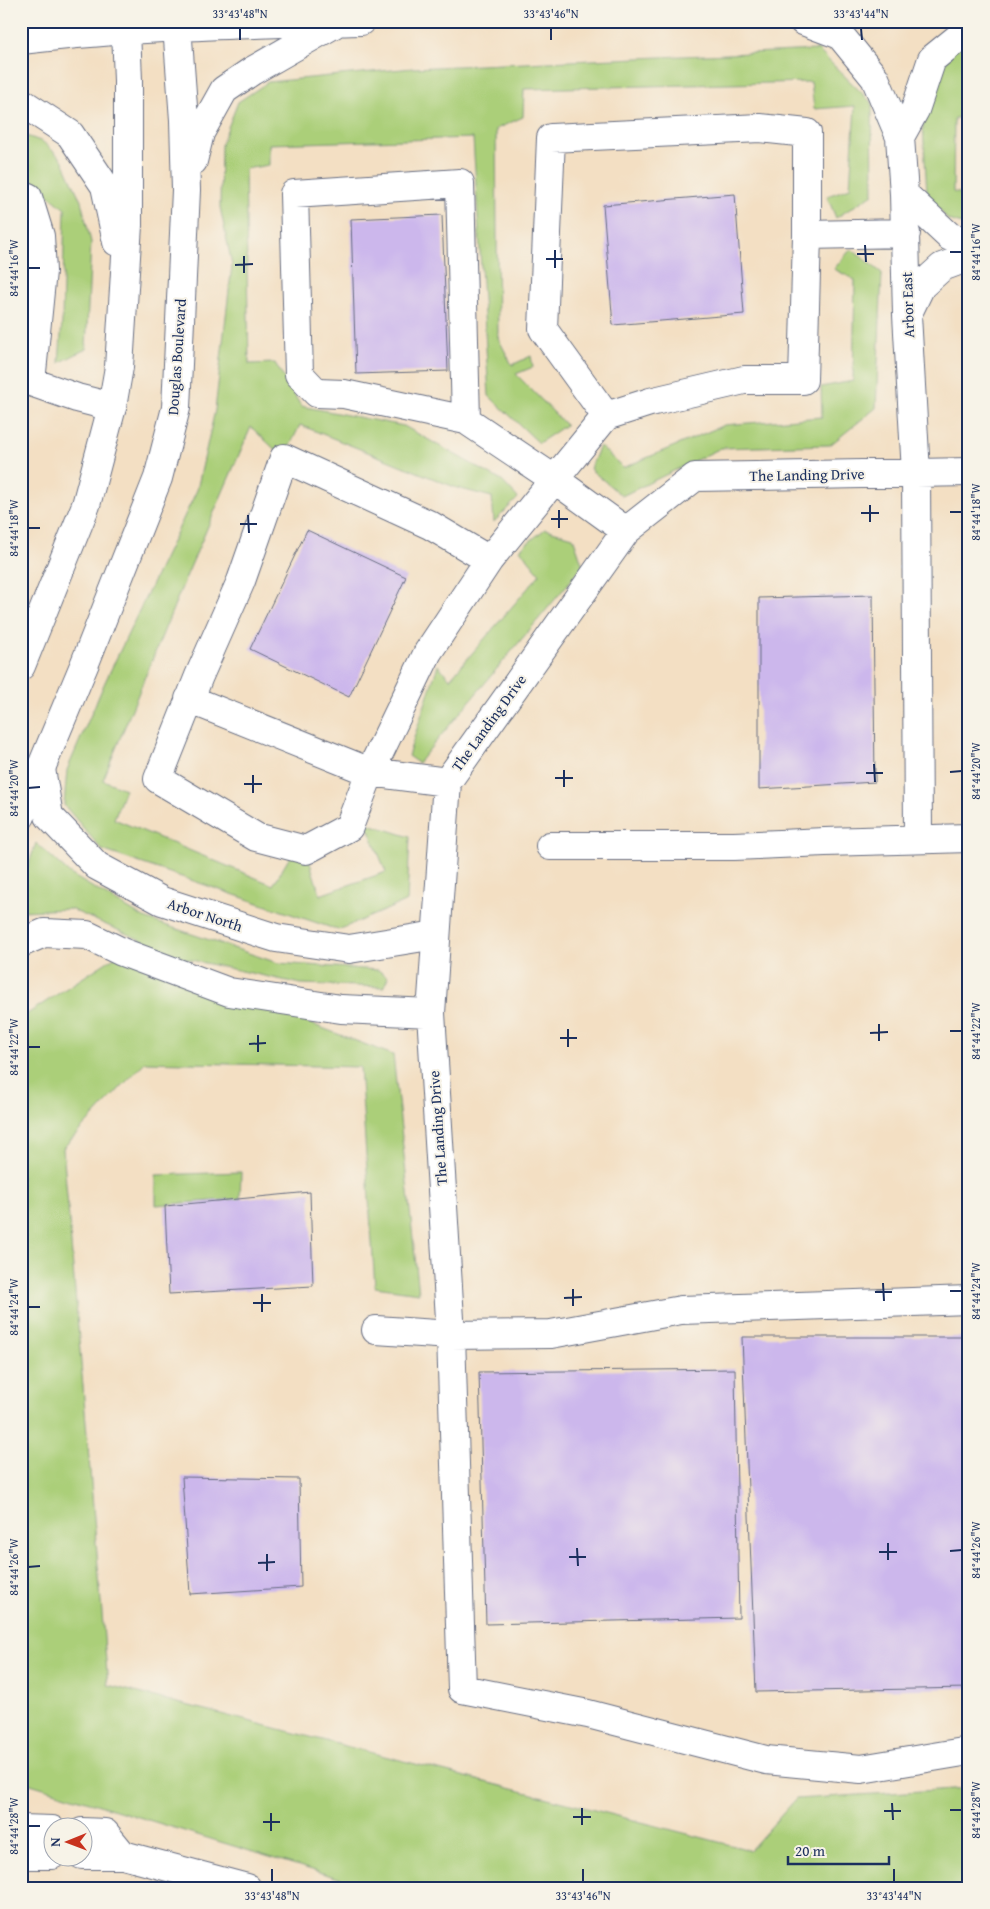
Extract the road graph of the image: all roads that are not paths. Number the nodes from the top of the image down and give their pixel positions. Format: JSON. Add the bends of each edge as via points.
{"nodes":[{"id":1,"x":361,"y":21,"type":"edge"},
{"id":2,"x":803,"y":21,"type":"edge"},
{"id":3,"x":337,"y":22,"type":"edge"},
{"id":4,"x":176,"y":24,"type":"edge"},
{"id":5,"x":128,"y":25,"type":"edge"},
{"id":6,"x":969,"y":29,"type":"edge"},
{"id":7,"x":21,"y":40,"type":"edge"},
{"id":8,"x":21,"y":102,"type":"edge"},
{"id":9,"x":900,"y":137,"type":"junction"},
{"id":10,"x":186,"y":190,"type":"junction"},
{"id":11,"x":21,"y":194,"type":"edge"},
{"id":12,"x":904,"y":194,"type":"junction"},
{"id":13,"x":906,"y":233,"type":"junction"},
{"id":14,"x":807,"y":235,"type":"junction"},
{"id":15,"x":969,"y":241,"type":"edge"},
{"id":16,"x":969,"y":257,"type":"edge"},
{"id":17,"x":31,"y":272,"type":"edge"},
{"id":18,"x":907,"y":315,"type":"junction"},
{"id":19,"x":26,"y":390,"type":"edge"},
{"id":20,"x":114,"y":398,"type":"junction"},
{"id":21,"x":606,"y":416,"type":"junction"},
{"id":22,"x":466,"y":420,"type":"junction"},
{"id":23,"x":969,"y":472,"type":"edge"},
{"id":24,"x":916,"y":473,"type":"junction"},
{"id":25,"x":554,"y":479,"type":"junction"},
{"id":26,"x":626,"y":532,"type":"junction"},
{"id":27,"x":489,"y":560,"type":"junction"},
{"id":28,"x":21,"y":666,"type":"edge"},
{"id":29,"x":189,"y":699,"type":"junction"},
{"id":30,"x":41,"y":769,"type":"junction"},
{"id":31,"x":370,"y":772,"type":"junction"},
{"id":32,"x":447,"y":782,"type":"junction"},
{"id":33,"x":21,"y":816,"type":"edge"},
{"id":34,"x":969,"y":838,"type":"edge"},
{"id":35,"x":918,"y":839,"type":"junction"},
{"id":36,"x":550,"y":846,"type":"dead end"},
{"id":37,"x":436,"y":935,"type":"junction"},
{"id":38,"x":21,"y":943,"type":"edge"},
{"id":39,"x":430,"y":1014,"type":"junction"},
{"id":40,"x":969,"y":1300,"type":"edge"},
{"id":41,"x":376,"y":1330,"type":"dead end"},
{"id":42,"x":451,"y":1335,"type":"junction"},
{"id":43,"x":969,"y":1751,"type":"edge"},
{"id":44,"x":21,"y":1829,"type":"edge"},
{"id":45,"x":42,"y":1830,"type":"edge"},
{"id":46,"x":92,"y":1832,"type":"edge"},
{"id":47,"x":21,"y":1855,"type":"edge"},
{"id":48,"x":42,"y":1855,"type":"edge"},
{"id":49,"x":92,"y":1855,"type":"edge"},
{"id":50,"x":123,"y":1855,"type":"junction"},
{"id":51,"x":247,"y":1888,"type":"edge"}],
"edges":[{"from":1,"to":3,"type":"street"},
{"from":2,"to":9,"type":"street","via":[[840,35],[875,78]]},
{"from":3,"to":4,"type":"street"},
{"from":3,"to":10,"type":"street","via":[[224,90],[200,133]]},
{"from":4,"to":5,"type":"street"},
{"from":4,"to":10,"type":"street","name":"Douglas Boulevard"},
{"from":5,"to":7,"type":"street"},
{"from":5,"to":20,"type":"street","via":[[128,225]]},
{"from":6,"to":9,"type":"street","via":[[932,59],[915,110]]},
{"from":8,"to":20,"type":"street","via":[[70,134],[104,186],[118,247]]},
{"from":9,"to":12,"type":"street","name":"Arbor East"},
{"from":10,"to":30,"type":"street","name":"Douglas Boulevard","via":[[176,408],[160,470]]},
{"from":11,"to":17,"type":"street","via":[[28,197],[40,236]]},
{"from":12,"to":13,"type":"street","name":"Arbor East"},
{"from":12,"to":15,"type":"street","via":[[950,237]]},
{"from":13,"to":14,"type":"street"},
{"from":13,"to":18,"type":"street","name":"Arbor East"},
{"from":14,"to":21,"type":"street","via":[[803,380],[744,380]]},
{"from":14,"to":21,"type":"street","via":[[807,133],[760,128],[551,138],[543,329]]},
{"from":16,"to":18,"type":"street","via":[[942,266],[921,286]]},
{"from":17,"to":19,"type":"street"},
{"from":18,"to":24,"type":"street","name":"Arbor East"},
{"from":19,"to":20,"type":"street","via":[[77,398]]},
{"from":20,"to":28,"type":"street","via":[[86,505]]},
{"from":21,"to":25,"type":"street"},
{"from":22,"to":22,"type":"street","via":[[460,183],[294,194],[298,374],[317,393],[344,394]]},
{"from":22,"to":25,"type":"street"},
{"from":23,"to":24,"type":"street","name":"The Landing Drive"},
{"from":24,"to":26,"type":"street","name":"The Landing Drive","via":[[695,476]]},
{"from":24,"to":35,"type":"street","name":"Arbor East"},
{"from":25,"to":26,"type":"street"},
{"from":25,"to":27,"type":"street"},
{"from":26,"to":32,"type":"street","name":"The Landing Drive"},
{"from":27,"to":29,"type":"street","via":[[430,525],[284,458],[241,581]]},
{"from":27,"to":31,"type":"street","via":[[428,652]]},
{"from":29,"to":31,"type":"street"},
{"from":29,"to":31,"type":"street","via":[[158,779],[256,837],[306,850],[349,828]]},
{"from":30,"to":33,"type":"street","name":"Douglas Boulevard"},
{"from":30,"to":37,"type":"street","name":"Arbor North","via":[[49,816],[97,866],[162,901],[276,938],[349,949]]},
{"from":31,"to":32,"type":"street"},
{"from":32,"to":37,"type":"street","name":"The Landing Drive"},
{"from":34,"to":35,"type":"street"},
{"from":35,"to":36,"type":"street","via":[[734,846]]},
{"from":37,"to":39,"type":"street","name":"The Landing Drive"},
{"from":38,"to":39,"type":"street","via":[[44,933],[87,935],[122,952],[229,992],[341,1010]]},
{"from":39,"to":42,"type":"street","name":"The Landing Drive"},
{"from":40,"to":42,"type":"street","via":[[681,1310],[551,1334]]},
{"from":41,"to":42,"type":"street"},
{"from":42,"to":43,"type":"street","name":"The Landing Drive","via":[[462,1689],[588,1714],[766,1760],[861,1769]]},
{"from":44,"to":45,"type":"street"},
{"from":46,"to":50,"type":"street","via":[[105,1833]]},
{"from":47,"to":48,"type":"street"},
{"from":49,"to":50,"type":"street"},
{"from":50,"to":51,"type":"street"}]}
